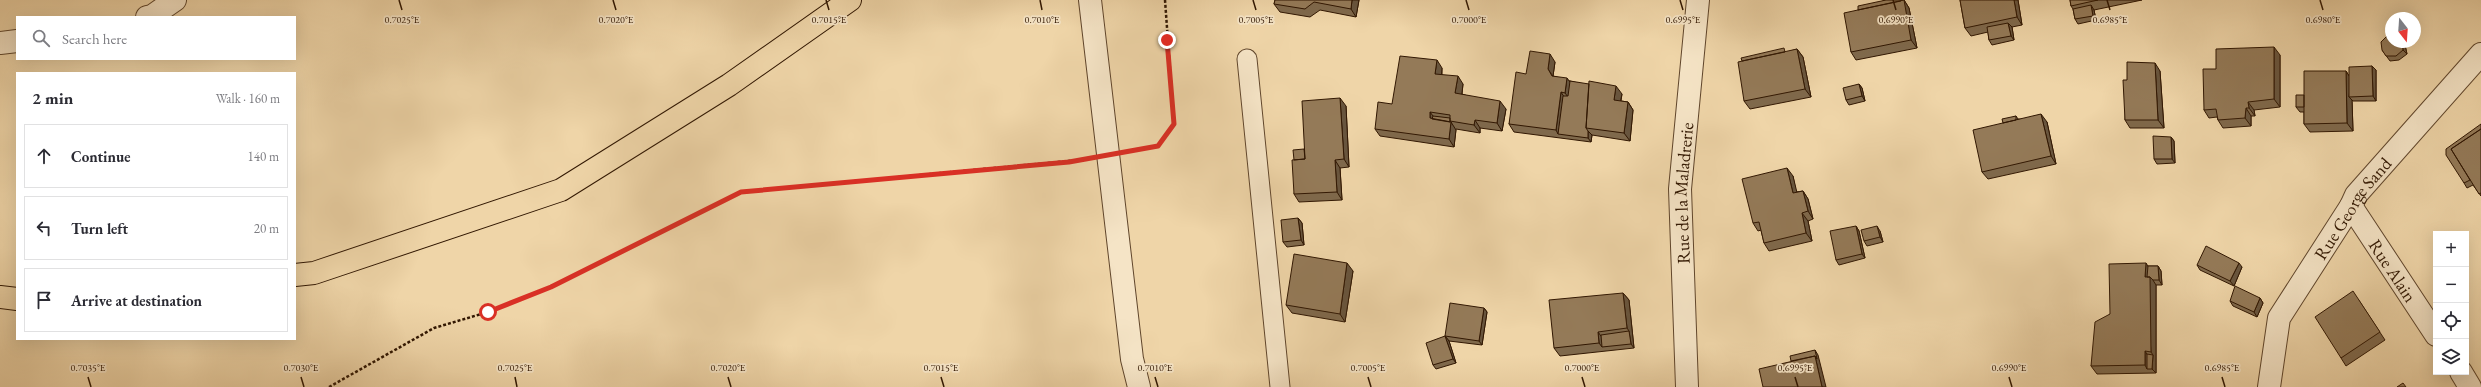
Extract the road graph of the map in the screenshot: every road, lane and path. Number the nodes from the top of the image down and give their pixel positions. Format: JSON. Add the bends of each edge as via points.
{"nodes":[{"id":1,"x":175,"y":0,"type":"edge"},
{"id":2,"x":850,"y":0,"type":"edge"},
{"id":3,"x":1090,"y":0,"type":"edge"},
{"id":4,"x":1165,"y":0,"type":"edge"},
{"id":5,"x":1698,"y":0,"type":"edge"},
{"id":6,"x":152,"y":16,"type":"edge"},
{"id":7,"x":16,"y":41,"type":"edge"},
{"id":8,"x":0,"y":43,"type":"edge"},
{"id":9,"x":2481,"y":54,"type":"edge"},
{"id":10,"x":1247,"y":59,"type":"dead end"},
{"id":11,"x":1109,"y":156,"type":"junction"},
{"id":12,"x":2351,"y":206,"type":"junction"},
{"id":13,"x":296,"y":276,"type":"edge"},
{"id":14,"x":0,"y":297,"type":"edge"},
{"id":15,"x":16,"y":299,"type":"edge"},
{"id":16,"x":2433,"y":330,"type":"edge"},
{"id":17,"x":2462,"y":375,"type":"edge"},
{"id":18,"x":328,"y":387,"type":"edge"},
{"id":19,"x":1139,"y":387,"type":"edge"},
{"id":20,"x":1280,"y":387,"type":"edge"},
{"id":21,"x":1687,"y":387,"type":"edge"},
{"id":22,"x":2269,"y":387,"type":"edge"},
{"id":23,"x":2470,"y":387,"type":"edge"}],
"edges":[{"from":1,"to":6,"type":"street"},
{"from":2,"to":13,"type":"main road","via":[[729,85],[561,190],[314,273]]},
{"from":3,"to":11,"type":"street"},
{"from":4,"to":11,"type":"path","via":[[1174,124],[1158,146]]},
{"from":5,"to":21,"type":"street","name":"Rue de la Maladrerie","via":[[1680,189]]},
{"from":7,"to":8,"type":"street"},
{"from":9,"to":12,"type":"street","name":"Rue George Sand","via":[[2356,195]]},
{"from":10,"to":20,"type":"lane"},
{"from":11,"to":18,"type":"path","via":[[1069,162],[741,192],[551,287],[488,312],[434,328]]},
{"from":11,"to":19,"type":"street","via":[[1132,359]]},
{"from":12,"to":16,"type":"street","name":"Rue Alain"},
{"from":12,"to":22,"type":"street","name":"Rue George Sand","via":[[2279,318]]},
{"from":14,"to":15,"type":"main road"},
{"from":17,"to":23,"type":"street"}]}
